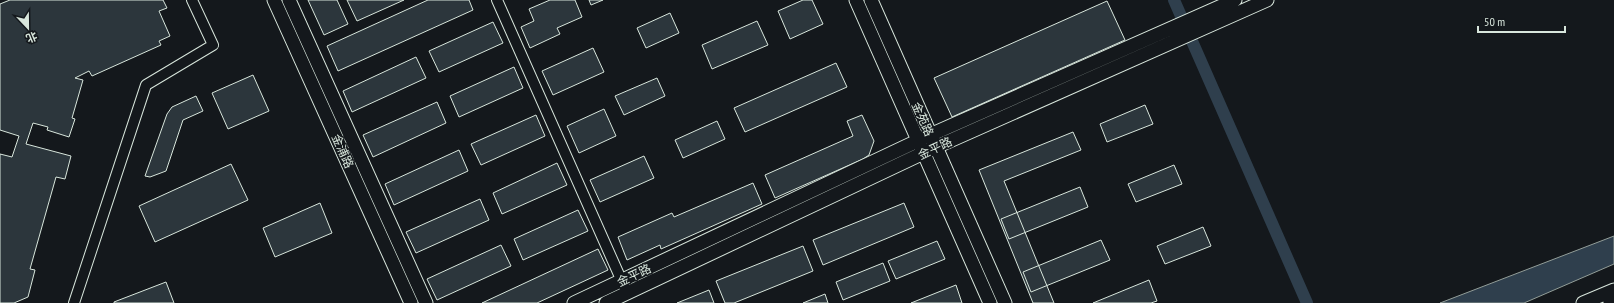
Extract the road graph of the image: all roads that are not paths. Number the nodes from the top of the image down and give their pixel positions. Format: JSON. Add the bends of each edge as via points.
{"nodes":[{"id":1,"x":192,"y":0,"type":"edge"},
{"id":2,"x":274,"y":0,"type":"edge"},
{"id":3,"x":290,"y":0,"type":"edge"},
{"id":4,"x":497,"y":0,"type":"edge"},
{"id":5,"x":856,"y":0,"type":"edge"},
{"id":6,"x":871,"y":0,"type":"edge"},
{"id":7,"x":1234,"y":0,"type":"edge"},
{"id":8,"x":1267,"y":0,"type":"edge"},
{"id":9,"x":930,"y":135,"type":"junction"},
{"id":10,"x":917,"y":141,"type":"junction"},
{"id":11,"x":936,"y":148,"type":"junction"},
{"id":12,"x":923,"y":154,"type":"junction"},
{"id":13,"x":624,"y":287,"type":"junction"},
{"id":14,"x":1614,"y":290,"type":"edge"},
{"id":15,"x":1614,"y":302,"type":"edge"},
{"id":16,"x":74,"y":303,"type":"edge"},
{"id":17,"x":412,"y":303,"type":"edge"},
{"id":18,"x":426,"y":303,"type":"edge"},
{"id":19,"x":574,"y":303,"type":"edge"},
{"id":20,"x":606,"y":303,"type":"edge"},
{"id":21,"x":990,"y":303,"type":"edge"},
{"id":22,"x":1005,"y":303,"type":"edge"},
{"id":23,"x":1583,"y":303,"type":"edge"},
{"id":24,"x":1610,"y":303,"type":"edge"}],
"edges":[{"from":1,"to":16,"type":"street","via":[[212,45],[146,85]]},
{"from":2,"to":17,"type":"street","name":"金浦路"},
{"from":3,"to":18,"type":"street","name":"金浦路"},
{"from":4,"to":13,"type":"street"},
{"from":5,"to":10,"type":"street"},
{"from":6,"to":9,"type":"street","name":"金苑路"},
{"from":7,"to":9,"type":"street","name":"金平路"},
{"from":8,"to":11,"type":"street","name":"金平路"},
{"from":9,"to":10,"type":"street","name":"金平路"},
{"from":9,"to":11,"type":"street","name":"金苑路"},
{"from":10,"to":12,"type":"street"},
{"from":10,"to":13,"type":"street","name":"金平路"},
{"from":11,"to":12,"type":"street","name":"金平路"},
{"from":11,"to":22,"type":"street","name":"金苑路"},
{"from":12,"to":13,"type":"street","name":"金平路"},
{"from":12,"to":21,"type":"street"},
{"from":13,"to":19,"type":"street","name":"金平路"},
{"from":13,"to":20,"type":"street","name":"金平路"},
{"from":14,"to":23,"type":"street"},
{"from":15,"to":24,"type":"street"}]}
